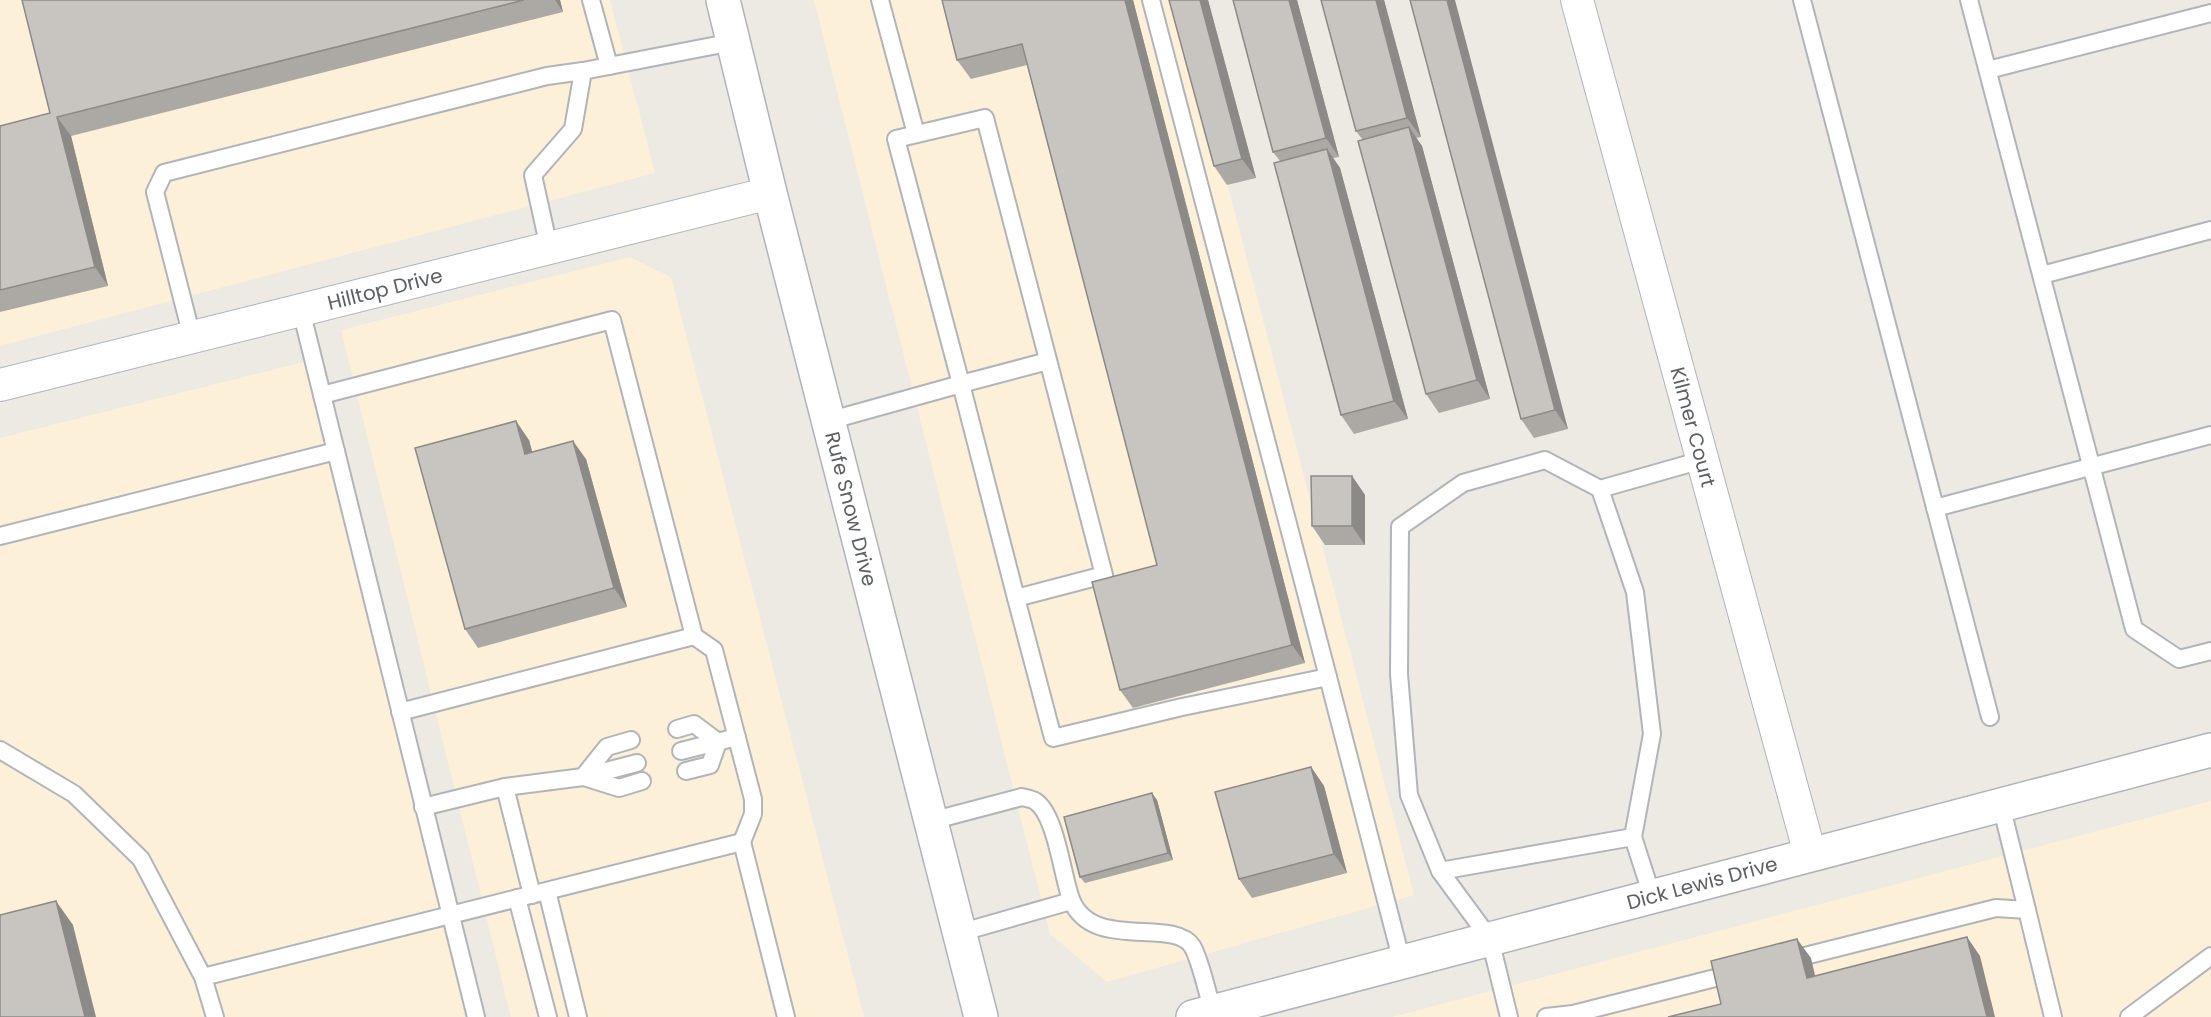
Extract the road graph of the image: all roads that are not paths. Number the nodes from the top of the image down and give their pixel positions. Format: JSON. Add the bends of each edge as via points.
{"nodes":[{"id":1,"x":591,"y":0,"type":"edge"},
{"id":2,"x":723,"y":0,"type":"edge"},
{"id":3,"x":880,"y":0,"type":"edge"},
{"id":4,"x":1151,"y":0,"type":"edge"},
{"id":5,"x":1577,"y":0,"type":"edge"},
{"id":6,"x":1802,"y":0,"type":"edge"},
{"id":7,"x":1969,"y":0,"type":"edge"},
{"id":8,"x":2211,"y":14,"type":"edge"},
{"id":9,"x":733,"y":42,"type":"junction"},
{"id":10,"x":609,"y":66,"type":"junction"},
{"id":11,"x":1988,"y":70,"type":"junction"},
{"id":12,"x":583,"y":71,"type":"junction"},
{"id":13,"x":916,"y":134,"type":"junction"},
{"id":14,"x":770,"y":193,"type":"junction"},
{"id":15,"x":2211,"y":230,"type":"edge"},
{"id":16,"x":549,"y":249,"type":"junction"},
{"id":17,"x":2042,"y":275,"type":"junction"},
{"id":18,"x":302,"y":310,"type":"junction"},
{"id":19,"x":192,"y":337,"type":"junction"},
{"id":20,"x":1048,"y":361,"type":"junction"},
{"id":21,"x":0,"y":384,"type":"edge"},
{"id":22,"x":961,"y":384,"type":"junction"},
{"id":23,"x":322,"y":395,"type":"junction"},
{"id":24,"x":828,"y":421,"type":"junction"},
{"id":25,"x":2211,"y":435,"type":"edge"},
{"id":26,"x":336,"y":451,"type":"junction"},
{"id":27,"x":1702,"y":460,"type":"junction"},
{"id":28,"x":2092,"y":467,"type":"junction"},
{"id":29,"x":1600,"y":489,"type":"junction"},
{"id":30,"x":1935,"y":508,"type":"junction"},
{"id":31,"x":0,"y":536,"type":"edge"},
{"id":32,"x":1016,"y":598,"type":"junction"},
{"id":33,"x":694,"y":636,"type":"junction"},
{"id":34,"x":2211,"y":651,"type":"edge"},
{"id":35,"x":1328,"y":677,"type":"junction"},
{"id":36,"x":400,"y":712,"type":"junction"},
{"id":37,"x":1990,"y":717,"type":"dead end"},
{"id":38,"x":677,"y":729,"type":"dead end"},
{"id":39,"x":737,"y":737,"type":"junction"},
{"id":40,"x":631,"y":740,"type":"dead end"},
{"id":41,"x":718,"y":742,"type":"junction"},
{"id":42,"x":0,"y":750,"type":"edge"},
{"id":43,"x":2211,"y":750,"type":"edge"},
{"id":44,"x":681,"y":751,"type":"dead end"},
{"id":45,"x":637,"y":763,"type":"dead end"},
{"id":46,"x":686,"y":771,"type":"dead end"},
{"id":47,"x":583,"y":777,"type":"junction"},
{"id":48,"x":642,"y":782,"type":"dead end"},
{"id":49,"x":505,"y":787,"type":"junction"},
{"id":50,"x":2001,"y":805,"type":"junction"},
{"id":51,"x":423,"y":807,"type":"junction"},
{"id":52,"x":931,"y":821,"type":"junction"},
{"id":53,"x":1633,"y":837,"type":"junction"},
{"id":54,"x":742,"y":842,"type":"junction"},
{"id":55,"x":1810,"y":854,"type":"junction"},
{"id":56,"x":1440,"y":871,"type":"junction"},
{"id":57,"x":532,"y":894,"type":"junction"},
{"id":58,"x":1652,"y":896,"type":"junction"},
{"id":59,"x":1071,"y":901,"type":"junction"},
{"id":60,"x":2027,"y":910,"type":"junction"},
{"id":61,"x":450,"y":915,"type":"junction"},
{"id":62,"x":959,"y":933,"type":"junction"},
{"id":63,"x":1490,"y":939,"type":"junction"},
{"id":64,"x":2211,"y":956,"type":"edge"},
{"id":65,"x":1402,"y":962,"type":"junction"},
{"id":66,"x":1779,"y":962,"type":"edge"},
{"id":67,"x":1756,"y":968,"type":"edge"},
{"id":68,"x":203,"y":977,"type":"junction"},
{"id":69,"x":1203,"y":1014,"type":"edge"},
{"id":70,"x":215,"y":1017,"type":"edge"},
{"id":71,"x":476,"y":1017,"type":"edge"},
{"id":72,"x":548,"y":1017,"type":"edge"},
{"id":73,"x":578,"y":1017,"type":"edge"},
{"id":74,"x":786,"y":1017,"type":"edge"},
{"id":75,"x":981,"y":1017,"type":"edge"},
{"id":76,"x":1509,"y":1017,"type":"edge"},
{"id":77,"x":1546,"y":1017,"type":"edge"},
{"id":78,"x":2053,"y":1017,"type":"edge"},
{"id":79,"x":2129,"y":1017,"type":"edge"}],
"edges":[{"from":1,"to":10,"type":"lane"},
{"from":2,"to":9,"type":"main road","name":"Rufe Snow Drive"},
{"from":3,"to":13,"type":"lane"},
{"from":4,"to":35,"type":"lane"},
{"from":5,"to":27,"type":"street","name":"Kilmer Court"},
{"from":6,"to":30,"type":"lane"},
{"from":7,"to":11,"type":"lane"},
{"from":8,"to":11,"type":"lane"},
{"from":9,"to":10,"type":"lane"},
{"from":9,"to":14,"type":"main road","name":"Rufe Snow Drive"},
{"from":10,"to":12,"type":"lane"},
{"from":11,"to":17,"type":"lane"},
{"from":12,"to":16,"type":"lane","via":[[573,129],[533,175]]},
{"from":12,"to":19,"type":"lane","via":[[547,76],[164,173],[155,192]]},
{"from":13,"to":20,"type":"lane","via":[[985,118]]},
{"from":13,"to":22,"type":"lane","via":[[896,139]]},
{"from":14,"to":16,"type":"street","name":"Hilltop Drive"},
{"from":14,"to":24,"type":"main road","name":"Rufe Snow Drive"},
{"from":15,"to":17,"type":"lane"},
{"from":16,"to":18,"type":"street","name":"Hilltop Drive"},
{"from":17,"to":28,"type":"lane"},
{"from":18,"to":19,"type":"street","name":"Hilltop Drive"},
{"from":18,"to":23,"type":"lane"},
{"from":19,"to":21,"type":"street","name":"Hilltop Drive"},
{"from":20,"to":22,"type":"lane"},
{"from":20,"to":32,"type":"lane","via":[[1104,575]]},
{"from":22,"to":24,"type":"lane"},
{"from":22,"to":32,"type":"lane"},
{"from":23,"to":26,"type":"lane"},
{"from":23,"to":33,"type":"lane","via":[[612,320]]},
{"from":24,"to":52,"type":"main road","name":"Rufe Snow Drive"},
{"from":25,"to":28,"type":"lane"},
{"from":26,"to":31,"type":"lane"},
{"from":26,"to":36,"type":"lane"},
{"from":27,"to":29,"type":"lane"},
{"from":27,"to":55,"type":"street","name":"Kilmer Court"},
{"from":28,"to":30,"type":"lane"},
{"from":28,"to":34,"type":"lane","via":[[2134,629],[2179,659]]},
{"from":29,"to":53,"type":"lane","via":[[1635,592],[1652,734]]},
{"from":29,"to":56,"type":"lane","via":[[1545,460],[1463,483],[1400,527],[1399,674],[1409,795]]},
{"from":30,"to":37,"type":"lane"},
{"from":32,"to":35,"type":"lane","via":[[1053,738]]},
{"from":33,"to":36,"type":"lane"},
{"from":33,"to":39,"type":"lane","via":[[714,650]]},
{"from":35,"to":65,"type":"lane"},
{"from":36,"to":51,"type":"lane"},
{"from":38,"to":41,"type":"lane","via":[[694,724]]},
{"from":39,"to":41,"type":"lane"},
{"from":39,"to":54,"type":"lane","via":[[753,799],[753,814]]},
{"from":40,"to":47,"type":"lane","via":[[607,747]]},
{"from":41,"to":44,"type":"lane"},
{"from":41,"to":46,"type":"lane","via":[[710,765]]},
{"from":42,"to":68,"type":"lane","via":[[74,794],[141,860]]},
{"from":43,"to":50,"type":"main road","name":"Dick Lewis Drive"},
{"from":45,"to":47,"type":"lane"},
{"from":47,"to":48,"type":"lane","via":[[619,788]]},
{"from":47,"to":49,"type":"lane"},
{"from":49,"to":51,"type":"lane"},
{"from":49,"to":57,"type":"lane"},
{"from":50,"to":55,"type":"main road","name":"Dick Lewis Drive"},
{"from":50,"to":60,"type":"lane"},
{"from":51,"to":61,"type":"lane"},
{"from":52,"to":59,"type":"lane","via":[[1022,797],[1035,801],[1048,816]]},
{"from":52,"to":62,"type":"main road","name":"Rufe Snow Drive"},
{"from":53,"to":56,"type":"lane"},
{"from":53,"to":58,"type":"lane"},
{"from":54,"to":57,"type":"lane"},
{"from":54,"to":74,"type":"lane"},
{"from":55,"to":58,"type":"main road","name":"Dick Lewis Drive"},
{"from":56,"to":63,"type":"lane"},
{"from":57,"to":61,"type":"lane"},
{"from":57,"to":72,"type":"lane"},
{"from":57,"to":73,"type":"lane"},
{"from":58,"to":63,"type":"main road","name":"Dick Lewis Drive"},
{"from":59,"to":62,"type":"lane"},
{"from":59,"to":69,"type":"lane","via":[[1082,916],[1101,927],[1170,934],[1192,945]]},
{"from":60,"to":66,"type":"lane","via":[[1996,908]]},
{"from":60,"to":78,"type":"lane"},
{"from":61,"to":68,"type":"lane"},
{"from":61,"to":71,"type":"lane"},
{"from":62,"to":75,"type":"main road","name":"Rufe Snow Drive"},
{"from":63,"to":65,"type":"main road","name":"Dick Lewis Drive"},
{"from":63,"to":76,"type":"lane"},
{"from":64,"to":79,"type":"lane"},
{"from":65,"to":69,"type":"main road","name":"Dick Lewis Drive"},
{"from":67,"to":77,"type":"lane","via":[[1573,1014]]},
{"from":68,"to":70,"type":"lane"}]}
